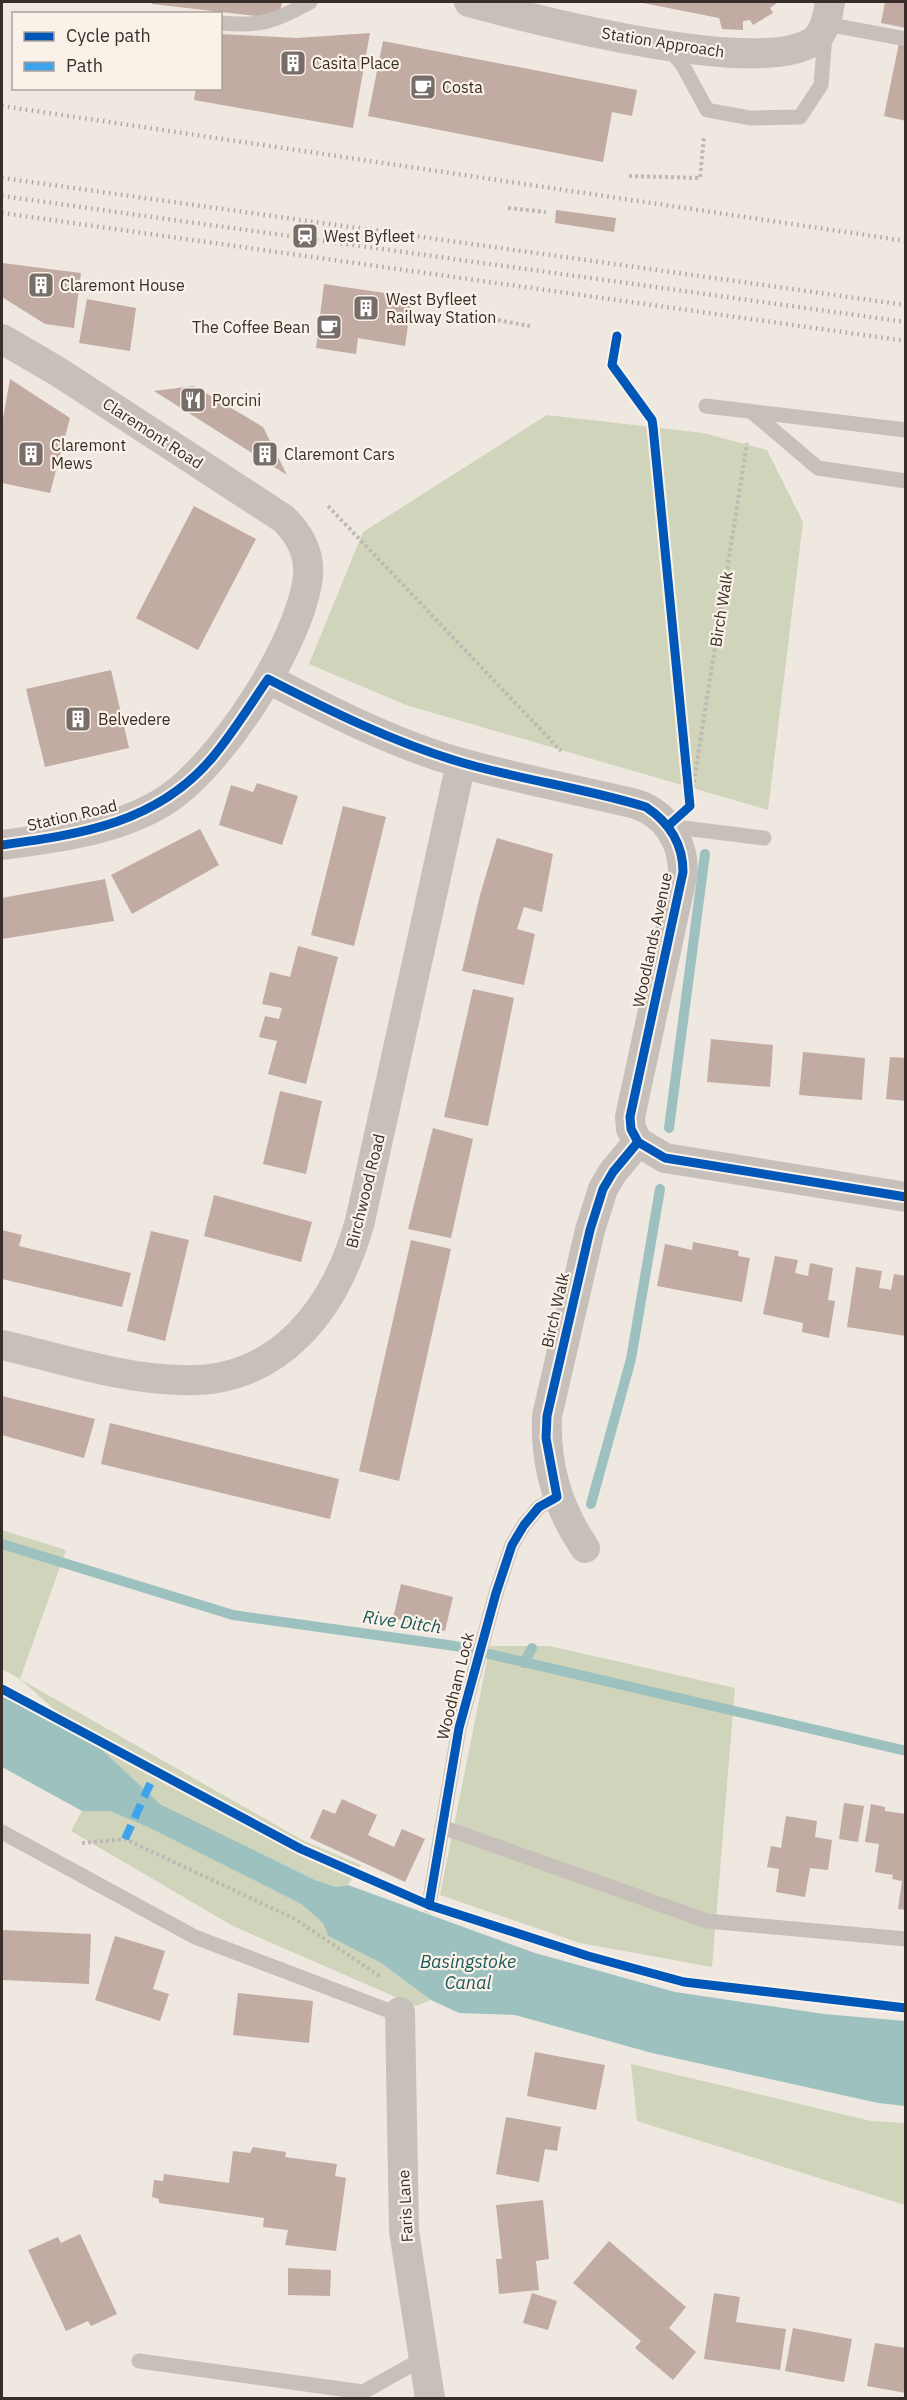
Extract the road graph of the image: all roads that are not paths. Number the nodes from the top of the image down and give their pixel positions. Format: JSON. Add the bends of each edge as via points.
{"nodes":[{"id":1,"x":310,"y":2,"type":"edge"},
{"id":2,"x":469,"y":2,"type":"edge"},
{"id":3,"x":828,"y":13,"type":"edge"},
{"id":4,"x":222,"y":23,"type":"edge"},
{"id":5,"x":906,"y":39,"type":"edge"},
{"id":6,"x":664,"y":45,"type":"junction"},
{"id":7,"x":2,"y":339,"type":"edge"},
{"id":8,"x":706,"y":406,"type":"dead end"},
{"id":9,"x":752,"y":412,"type":"junction"},
{"id":10,"x":906,"y":430,"type":"edge"},
{"id":11,"x":906,"y":481,"type":"edge"},
{"id":12,"x":298,"y":534,"type":"joint"},
{"id":13,"x":268,"y":679,"type":"junction"},
{"id":14,"x":461,"y":762,"type":"junction"},
{"id":15,"x":668,"y":826,"type":"junction"},
{"id":16,"x":764,"y":838,"type":"dead end"},
{"id":17,"x":2,"y":845,"type":"edge"},
{"id":18,"x":638,"y":1142,"type":"junction"},
{"id":19,"x":906,"y":1197,"type":"edge"},
{"id":20,"x":2,"y":1345,"type":"edge"},
{"id":21,"x":557,"y":1497,"type":"junction"},
{"id":22,"x":585,"y":1548,"type":"dead end"},
{"id":23,"x":442,"y":1827,"type":"junction"},
{"id":24,"x":2,"y":1832,"type":"edge"},
{"id":25,"x":429,"y":1905,"type":"dead end"},
{"id":26,"x":906,"y":1939,"type":"edge"},
{"id":27,"x":400,"y":2012,"type":"joint"},
{"id":28,"x":424,"y":2358,"type":"junction"},
{"id":29,"x":139,"y":2361,"type":"dead end"},
{"id":30,"x":430,"y":2398,"type":"edge"}],
"edges":[{"from":1,"to":4,"type":"lane","via":[[265,24]]},
{"from":2,"to":6,"type":"street","name":"Station Approach"},
{"from":3,"to":5,"type":"lane"},
{"from":3,"to":6,"type":"street","name":"Station Approach","via":[[817,39],[794,51],[769,55]]},
{"from":3,"to":6,"type":"lane","via":[[821,85],[800,117],[750,118],[707,110],[681,64]]},
{"from":7,"to":12,"type":"street","name":"Claremont Road","via":[[213,472],[284,519]]},
{"from":8,"to":9,"type":"lane"},
{"from":9,"to":10,"type":"lane"},
{"from":9,"to":11,"type":"lane","via":[[818,468]]},
{"from":12,"to":13,"type":"street","name":"Station Road","via":[[306,555],[308,577],[294,622]]},
{"from":13,"to":14,"type":"street","name":"Woodlands Avenue","via":[[376,732]]},
{"from":13,"to":17,"type":"street","name":"Station Road","via":[[213,757],[163,802],[91,830]]},
{"from":14,"to":15,"type":"street","name":"Woodlands Avenue","via":[[646,807]]},
{"from":14,"to":20,"type":"street","name":"Birchwood Road","via":[[360,1221],[338,1280],[311,1323],[261,1363],[232,1375],[202,1380],[131,1375]]},
{"from":15,"to":16,"type":"lane"},
{"from":15,"to":18,"type":"street","name":"Woodlands Avenue","via":[[679,844],[683,872],[630,1117]]},
{"from":18,"to":19,"type":"street","via":[[654,1153],[681,1162]]},
{"from":18,"to":21,"type":"street","name":"Birch Walk","via":[[603,1189],[560,1354],[546,1438]]},
{"from":21,"to":22,"type":"street","name":"Birch Walk"},
{"from":21,"to":23,"type":"lane","name":"Woodham Lock","via":[[539,1507],[512,1545],[459,1728]]},
{"from":23,"to":25,"type":"lane","name":"Woodham Lock"},
{"from":23,"to":26,"type":"lane","via":[[707,1921]]},
{"from":24,"to":27,"type":"lane","via":[[195,1937]]},
{"from":27,"to":28,"type":"street","name":"Faris Lane","via":[[404,2232]]},
{"from":28,"to":29,"type":"lane","via":[[363,2392]]},
{"from":28,"to":30,"type":"street","name":"Faris Lane"}]}
